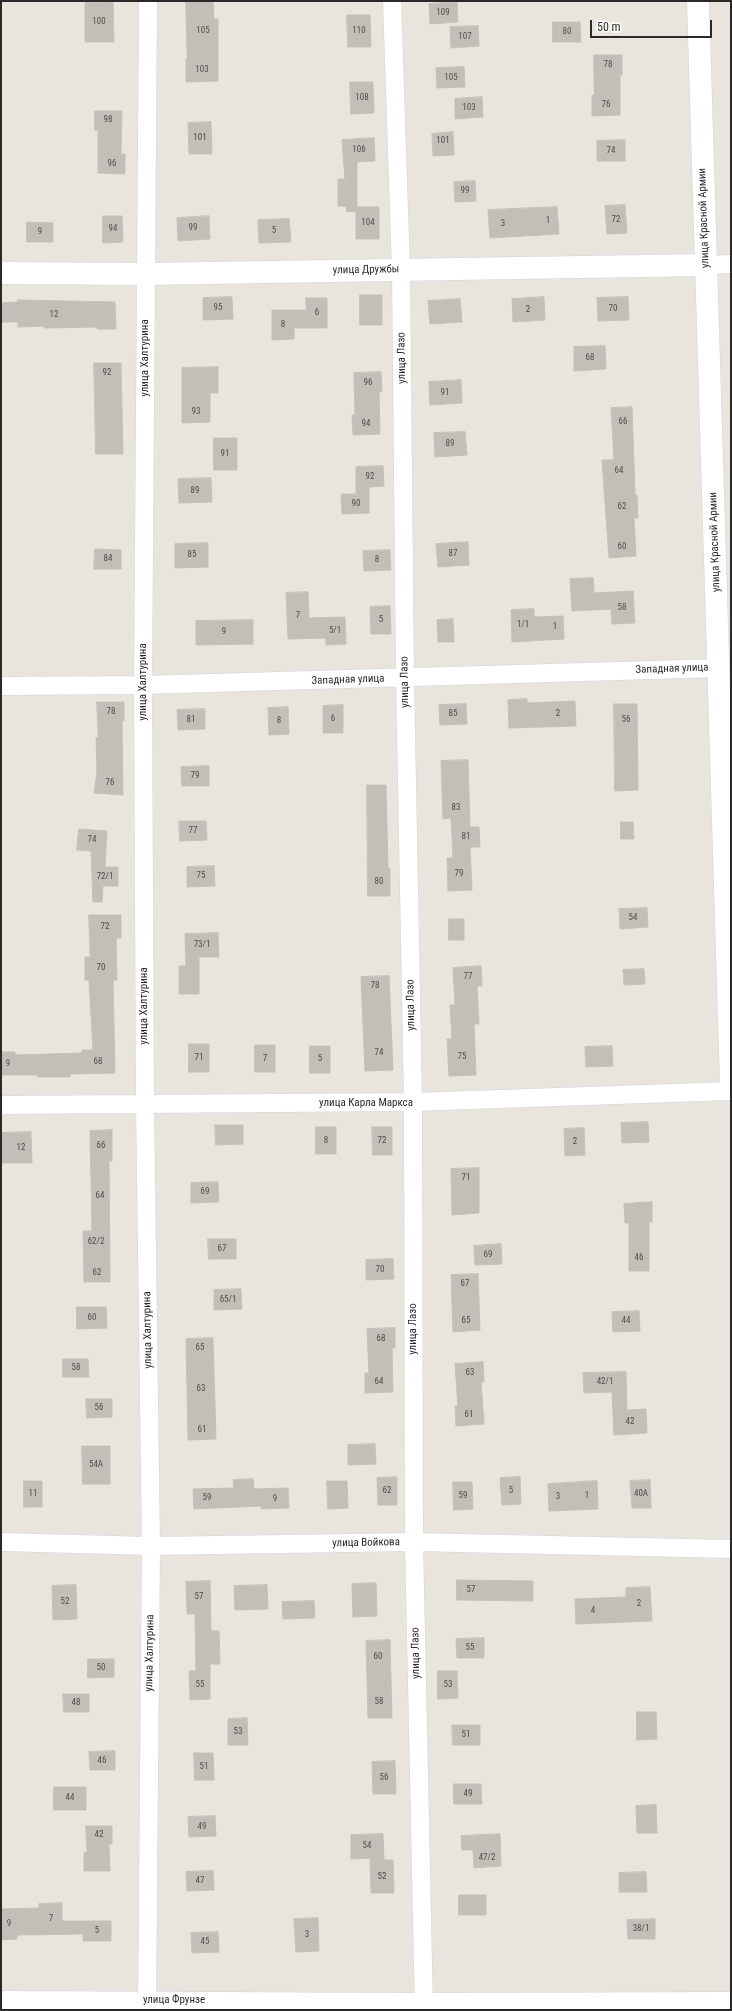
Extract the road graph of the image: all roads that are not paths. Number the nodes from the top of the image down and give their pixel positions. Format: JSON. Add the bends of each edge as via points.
{"nodes":[{"id":1,"x":148,"y":1,"type":"edge"},
{"id":2,"x":392,"y":1,"type":"edge"},
{"id":3,"x":698,"y":1,"type":"edge"},
{"id":4,"x":731,"y":264,"type":"edge"},
{"id":5,"x":706,"y":265,"type":"junction"},
{"id":6,"x":401,"y":270,"type":"junction"},
{"id":7,"x":1,"y":273,"type":"edge"},
{"id":8,"x":145,"y":274,"type":"junction"},
{"id":9,"x":719,"y":668,"type":"junction"},
{"id":10,"x":405,"y":678,"type":"junction"},
{"id":11,"x":143,"y":685,"type":"junction"},
{"id":12,"x":1,"y":686,"type":"edge"},
{"id":13,"x":731,"y":1083,"type":"edge"},
{"id":14,"x":731,"y":1092,"type":"edge"},
{"id":15,"x":413,"y":1102,"type":"junction"},
{"id":16,"x":145,"y":1104,"type":"junction"},
{"id":17,"x":1,"y":1105,"type":"edge"},
{"id":18,"x":1,"y":1542,"type":"edge"},
{"id":19,"x":414,"y":1542,"type":"junction"},
{"id":20,"x":151,"y":1546,"type":"junction"},
{"id":21,"x":731,"y":1549,"type":"edge"},
{"id":22,"x":1,"y":2000,"type":"edge"},
{"id":23,"x":731,"y":2001,"type":"edge"},
{"id":24,"x":147,"y":2005,"type":"edge"},
{"id":25,"x":424,"y":2006,"type":"edge"}],
"edges":[{"from":1,"to":8,"type":"street","name":"улица Халтурина"},
{"from":2,"to":6,"type":"street","name":"улица Лазо"},
{"from":3,"to":5,"type":"street","name":"улица Красной Армии"},
{"from":4,"to":5,"type":"street","name":"улица Дружбы"},
{"from":5,"to":6,"type":"street","name":"улица Дружбы"},
{"from":5,"to":9,"type":"street","name":"улица Красной Армии"},
{"from":6,"to":8,"type":"street","name":"улица Дружбы"},
{"from":6,"to":10,"type":"street","name":"улица Лазо"},
{"from":7,"to":8,"type":"street","name":"улица Дружбы"},
{"from":8,"to":11,"type":"street","name":"улица Халтурина"},
{"from":9,"to":10,"type":"street","name":"Западная улица"},
{"from":9,"to":13,"type":"street","name":"улица Красной Армии"},
{"from":10,"to":11,"type":"street","name":"Западная улица"},
{"from":10,"to":15,"type":"street","name":"улица Лазо"},
{"from":11,"to":12,"type":"street","name":"Западная улица"},
{"from":11,"to":16,"type":"street","name":"улица Халтурина"},
{"from":14,"to":15,"type":"street","name":"улица Карла Маркса"},
{"from":15,"to":16,"type":"street","name":"улица Карла Маркса"},
{"from":15,"to":19,"type":"street","name":"улица Лазо"},
{"from":16,"to":17,"type":"street","name":"улица Карла Маркса"},
{"from":16,"to":20,"type":"street","name":"улица Халтурина"},
{"from":18,"to":20,"type":"street","name":"улица Войкова"},
{"from":19,"to":20,"type":"street","name":"улица Войкова"},
{"from":19,"to":21,"type":"street","name":"улица Войкова"},
{"from":19,"to":25,"type":"street","name":"улица Лазо"},
{"from":20,"to":24,"type":"street","name":"улица Халтурина"},
{"from":22,"to":24,"type":"street","name":"улица Фрунзе"},
{"from":23,"to":25,"type":"street","name":"улица Фрунзе"},
{"from":24,"to":25,"type":"street","name":"улица Фрунзе"}]}
